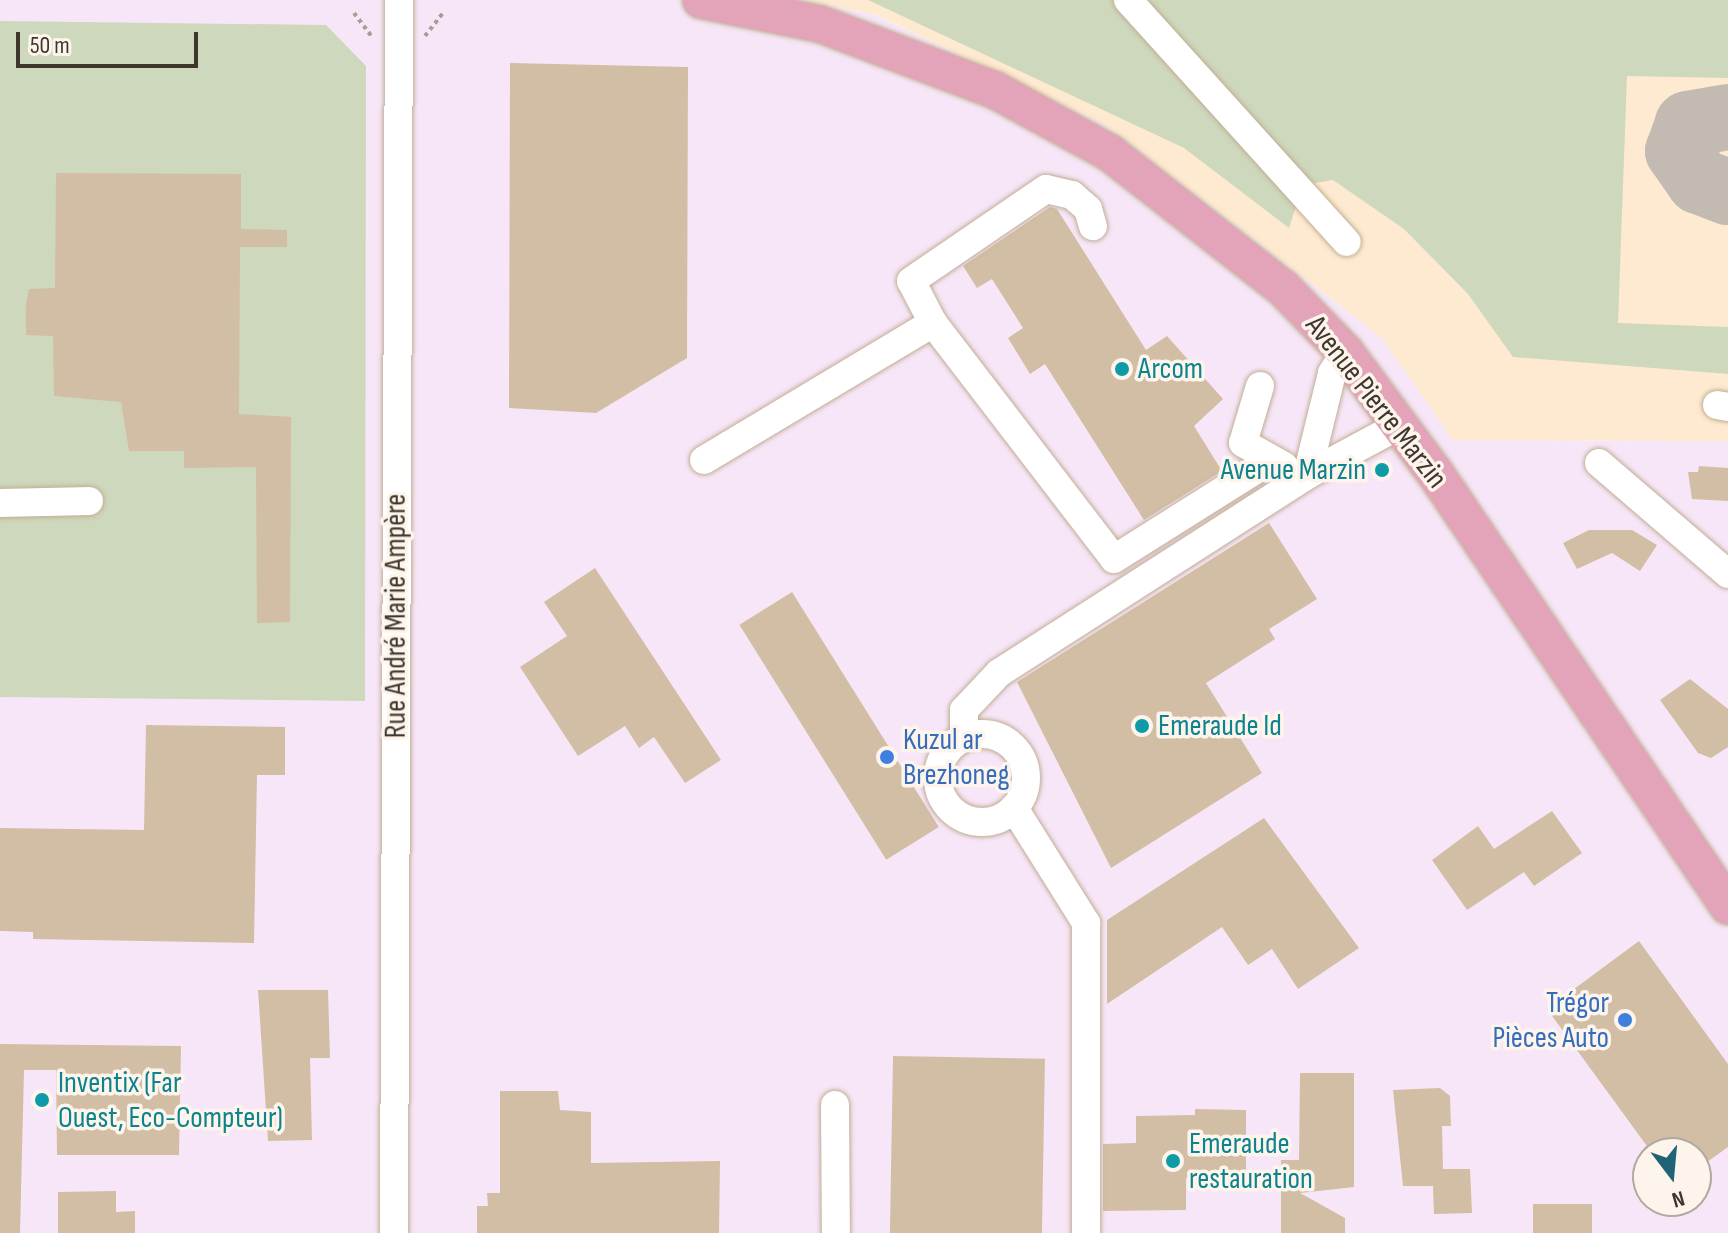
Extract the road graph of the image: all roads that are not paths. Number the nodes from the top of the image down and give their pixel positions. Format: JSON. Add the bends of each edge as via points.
{"nodes":[{"id":1,"x":399,"y":0,"type":"edge"},
{"id":2,"x":701,"y":0,"type":"edge"},
{"id":3,"x":1128,"y":0,"type":"edge"},
{"id":4,"x":1093,"y":226,"type":"dead end"},
{"id":5,"x":1347,"y":242,"type":"dead end"},
{"id":6,"x":933,"y":323,"type":"junction"},
{"id":7,"x":1345,"y":352,"type":"junction"},
{"id":8,"x":1260,"y":386,"type":"dead end"},
{"id":9,"x":1400,"y":425,"type":"junction"},
{"id":10,"x":704,"y":460,"type":"dead end"},
{"id":11,"x":1271,"y":460,"type":"junction"},
{"id":12,"x":1599,"y":463,"type":"dead end"},
{"id":13,"x":1307,"y":475,"type":"junction"},
{"id":14,"x":89,"y":501,"type":"dead end"},
{"id":15,"x":0,"y":503,"type":"edge"},
{"id":16,"x":1728,"y":574,"type":"edge"},
{"id":17,"x":999,"y":673,"type":"junction"},
{"id":18,"x":994,"y":735,"type":"junction"},
{"id":19,"x":964,"y":737,"type":"junction"},
{"id":20,"x":1014,"y":808,"type":"junction"},
{"id":21,"x":1728,"y":906,"type":"edge"},
{"id":22,"x":835,"y":1105,"type":"dead end"},
{"id":23,"x":394,"y":1233,"type":"edge"},
{"id":24,"x":836,"y":1233,"type":"edge"},
{"id":25,"x":1086,"y":1233,"type":"edge"}],
"edges":[{"from":1,"to":23,"type":"street","name":"Rue André Marie Ampère"},
{"from":2,"to":7,"type":"main road","name":"Avenue Pierre Marzin","via":[[880,43],[1054,121],[1110,153],[1227,240]]},
{"from":3,"to":5,"type":"street"},
{"from":4,"to":6,"type":"street","via":[[1088,209],[1072,195],[1046,189],[911,281]]},
{"from":6,"to":10,"type":"street"},
{"from":6,"to":11,"type":"street","via":[[1114,559]]},
{"from":7,"to":9,"type":"main road","name":"Avenue Pierre Marzin"},
{"from":7,"to":13,"type":"street","via":[[1332,373]]},
{"from":8,"to":11,"type":"street","via":[[1243,443]]},
{"from":9,"to":13,"type":"street"},
{"from":9,"to":21,"type":"main road","name":"Avenue Pierre Marzin"},
{"from":11,"to":13,"type":"street"},
{"from":12,"to":16,"type":"street"},
{"from":13,"to":17,"type":"street"},
{"from":14,"to":15,"type":"street"},
{"from":17,"to":18,"type":"street"},
{"from":17,"to":19,"type":"street","via":[[964,710]]},
{"from":18,"to":19,"type":"street"},
{"from":18,"to":20,"type":"street","via":[[1018,752],[1025,766],[1022,796]]},
{"from":19,"to":20,"type":"street","via":[[939,769],[950,808],[988,821]]},
{"from":20,"to":25,"type":"street","via":[[1086,923]]},
{"from":22,"to":24,"type":"street"}]}
